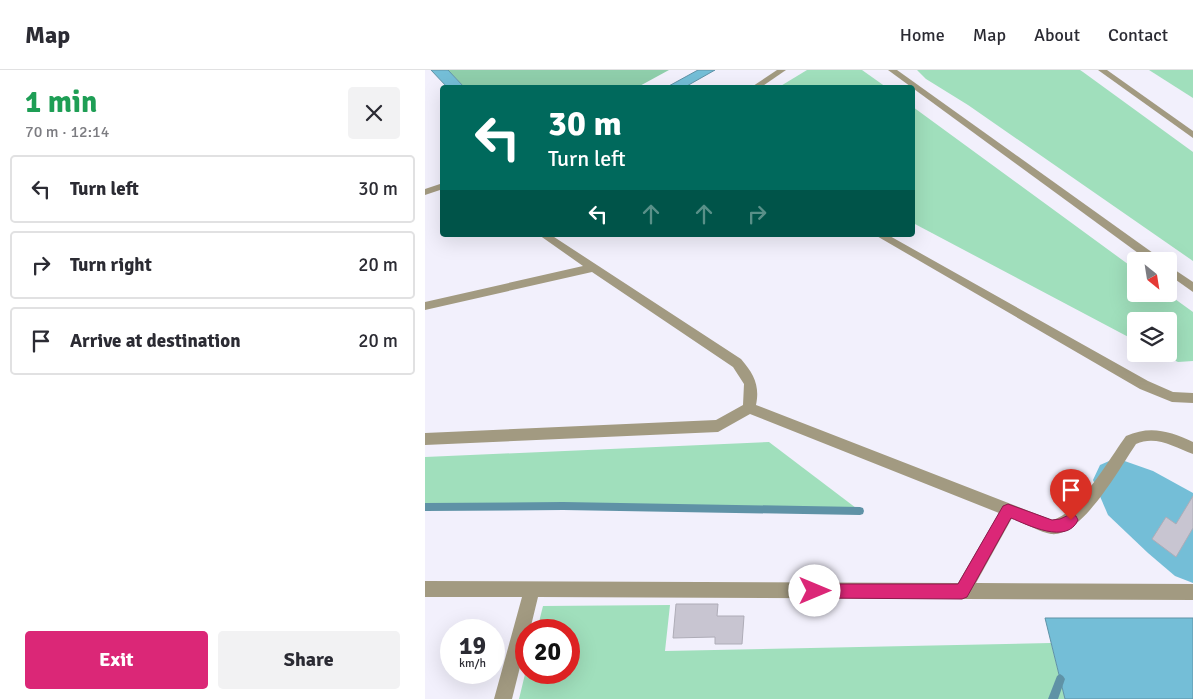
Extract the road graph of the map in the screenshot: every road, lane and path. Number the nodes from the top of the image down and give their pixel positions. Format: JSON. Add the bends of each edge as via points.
{"nodes":[{"id":1,"x":782,"y":70,"type":"edge"},
{"id":2,"x":892,"y":70,"type":"edge"},
{"id":3,"x":1102,"y":70,"type":"edge"},
{"id":4,"x":759,"y":85,"type":"edge"},
{"id":5,"x":913,"y":85,"type":"edge"},
{"id":6,"x":915,"y":87,"type":"edge"},
{"id":7,"x":1193,"y":135,"type":"edge"},
{"id":8,"x":440,"y":187,"type":"edge"},
{"id":9,"x":425,"y":192,"type":"edge"},
{"id":10,"x":547,"y":237,"type":"edge"},
{"id":11,"x":884,"y":237,"type":"edge"},
{"id":12,"x":1144,"y":252,"type":"edge"},
{"id":13,"x":593,"y":268,"type":"junction"},
{"id":14,"x":1177,"y":276,"type":"edge"},
{"id":15,"x":1193,"y":288,"type":"edge"},
{"id":16,"x":425,"y":306,"type":"edge"},
{"id":17,"x":1193,"y":398,"type":"edge"},
{"id":18,"x":749,"y":408,"type":"junction"},
{"id":19,"x":425,"y":439,"type":"edge"},
{"id":20,"x":1193,"y":448,"type":"edge"},
{"id":21,"x":1008,"y":511,"type":"junction"},
{"id":22,"x":425,"y":589,"type":"edge"},
{"id":23,"x":532,"y":590,"type":"junction"},
{"id":24,"x":962,"y":592,"type":"junction"},
{"id":25,"x":1193,"y":592,"type":"edge"},
{"id":26,"x":503,"y":699,"type":"edge"}],
"edges":[{"from":1,"to":4,"type":"lane"},
{"from":2,"to":5,"type":"lane"},
{"from":3,"to":7,"type":"lane"},
{"from":6,"to":12,"type":"lane"},
{"from":8,"to":9,"type":"lane"},
{"from":10,"to":13,"type":"lane"},
{"from":11,"to":17,"type":"lane","via":[[1144,385],[1172,397]]},
{"from":13,"to":16,"type":"lane"},
{"from":13,"to":18,"type":"lane","via":[[737,363],[753,390]]},
{"from":14,"to":15,"type":"lane"},
{"from":18,"to":19,"type":"lane","via":[[718,426]]},
{"from":18,"to":21,"type":"lane"},
{"from":20,"to":21,"type":"lane","via":[[1148,434],[1131,440],[1079,513],[1062,526],[1052,527]]},
{"from":21,"to":24,"type":"lane"},
{"from":22,"to":23,"type":"lane"},
{"from":23,"to":24,"type":"lane"},
{"from":23,"to":26,"type":"lane"},
{"from":24,"to":25,"type":"lane"}]}
